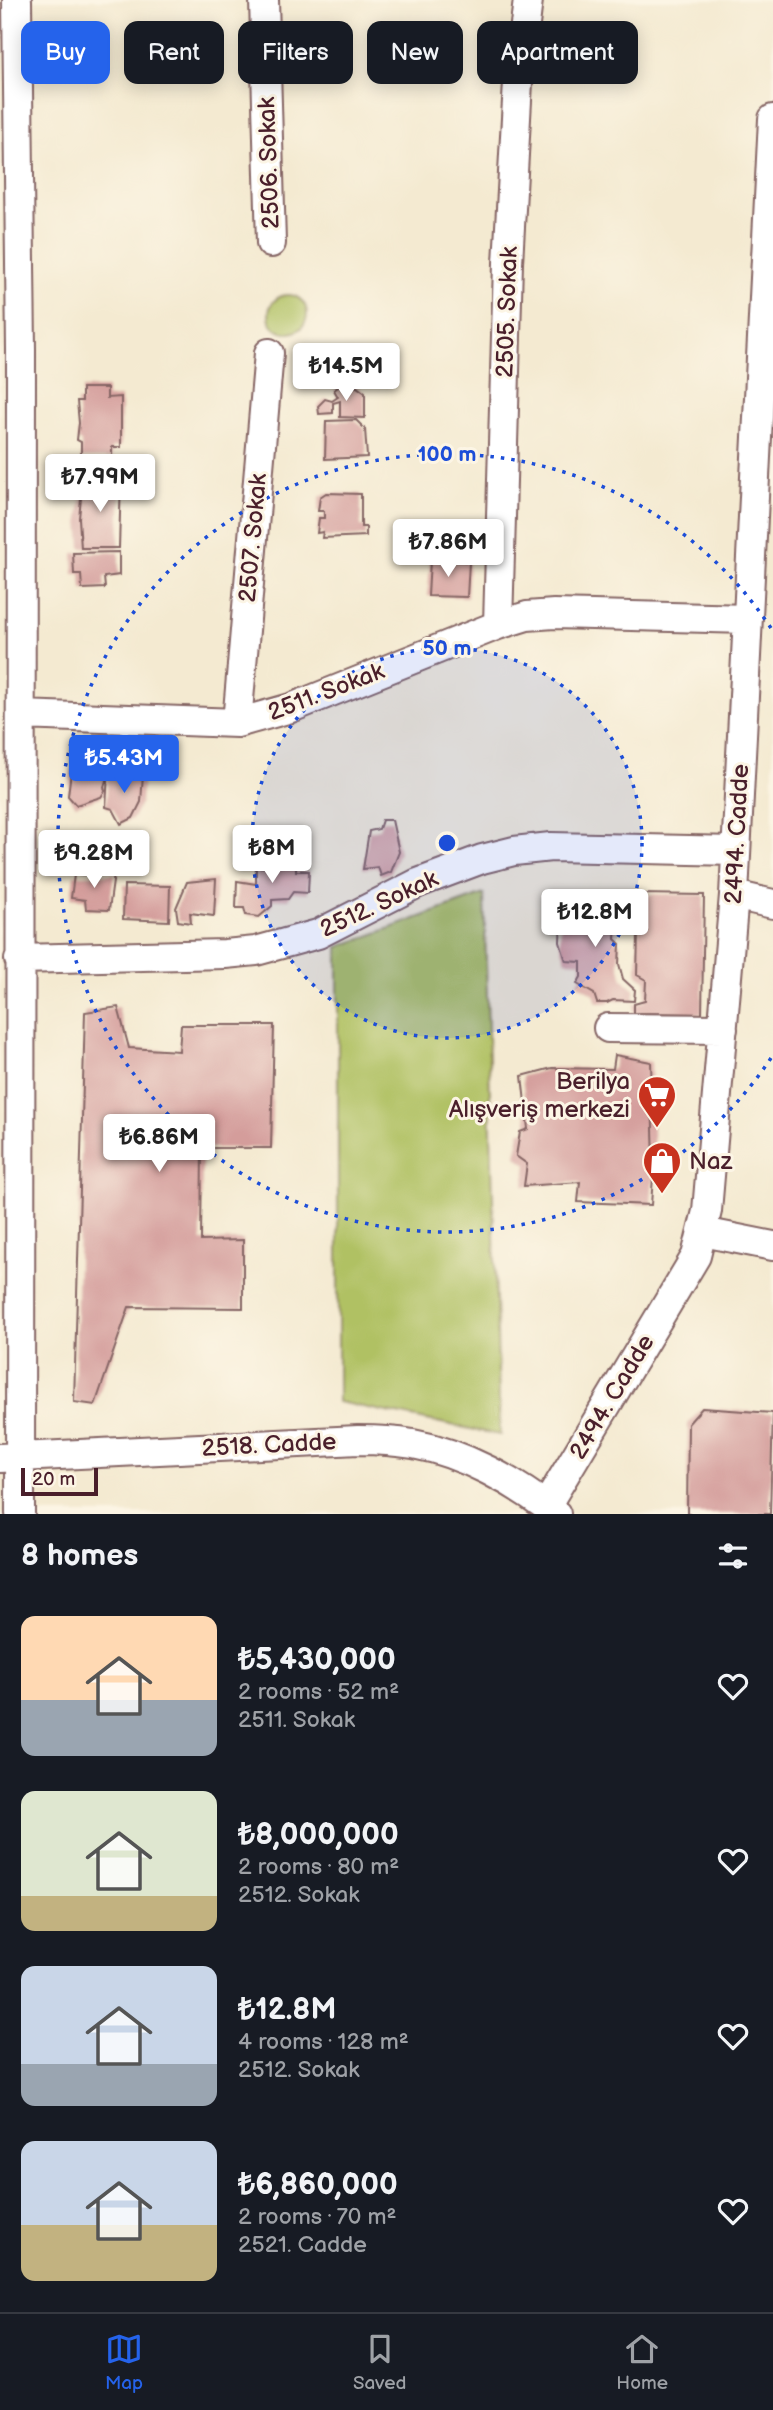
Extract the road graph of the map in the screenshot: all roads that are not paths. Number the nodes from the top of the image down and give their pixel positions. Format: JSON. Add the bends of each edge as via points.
{"nodes":[{"id":1,"x":16,"y":0,"type":"edge"},
{"id":2,"x":264,"y":0,"type":"edge"},
{"id":3,"x":528,"y":0,"type":"edge"},
{"id":4,"x":9,"y":95,"type":"edge"},
{"id":5,"x":773,"y":119,"type":"edge"},
{"id":6,"x":771,"y":190,"type":"edge"},
{"id":7,"x":271,"y":243,"type":"dead end"},
{"id":8,"x":269,"y":353,"type":"dead end"},
{"id":9,"x":763,"y":498,"type":"edge"},
{"id":10,"x":748,"y":620,"type":"junction"},
{"id":11,"x":498,"y":625,"type":"junction"},
{"id":12,"x":21,"y":715,"type":"junction"},
{"id":13,"x":237,"y":723,"type":"junction"},
{"id":14,"x":10,"y":847,"type":"edge"},
{"id":15,"x":736,"y":851,"type":"junction"},
{"id":16,"x":734,"y":895,"type":"junction"},
{"id":17,"x":773,"y":904,"type":"edge"},
{"id":18,"x":19,"y":959,"type":"junction"},
{"id":19,"x":608,"y":1028,"type":"dead end"},
{"id":20,"x":723,"y":1029,"type":"junction"},
{"id":21,"x":10,"y":1163,"type":"edge"},
{"id":22,"x":703,"y":1232,"type":"junction"},
{"id":23,"x":773,"y":1246,"type":"edge"},
{"id":24,"x":10,"y":1458,"type":"edge"},
{"id":25,"x":551,"y":1510,"type":"edge"},
{"id":26,"x":20,"y":1514,"type":"edge"}],
"edges":[{"from":1,"to":4,"type":"street"},
{"from":2,"to":7,"type":"street","name":"2506. Sokak"},
{"from":3,"to":11,"type":"street","name":"2505. Sokak","via":[[518,82],[508,263]]},
{"from":4,"to":12,"type":"street","via":[[21,350]]},
{"from":5,"to":6,"type":"street","name":"2494. Cadde"},
{"from":6,"to":9,"type":"street","name":"2494. Cadde"},
{"from":8,"to":13,"type":"street","name":"2507. Sokak"},
{"from":9,"to":10,"type":"street","name":"2494. Cadde"},
{"from":10,"to":11,"type":"street","name":"2511. Sokak","via":[[554,614]]},
{"from":10,"to":15,"type":"street","name":"2494. Cadde"},
{"from":11,"to":13,"type":"street","name":"2511. Sokak","via":[[291,708]]},
{"from":12,"to":13,"type":"street","name":"2511. Sokak"},
{"from":12,"to":14,"type":"street"},
{"from":14,"to":18,"type":"street"},
{"from":15,"to":16,"type":"street","name":"2494. Cadde"},
{"from":15,"to":18,"type":"street","name":"2512. Sokak","via":[[551,847],[514,851],[418,884],[318,934],[256,951]]},
{"from":16,"to":17,"type":"street"},
{"from":16,"to":20,"type":"street","name":"2494. Cadde"},
{"from":18,"to":21,"type":"street"},
{"from":19,"to":20,"type":"street"},
{"from":20,"to":22,"type":"street","name":"2494. Cadde"},
{"from":21,"to":24,"type":"street"},
{"from":22,"to":23,"type":"street"},
{"from":22,"to":25,"type":"street","name":"2494. Cadde","via":[[696,1255]]},
{"from":24,"to":25,"type":"street","name":"2518. Cadde","via":[[388,1441],[468,1462]]},
{"from":24,"to":26,"type":"street"}]}
